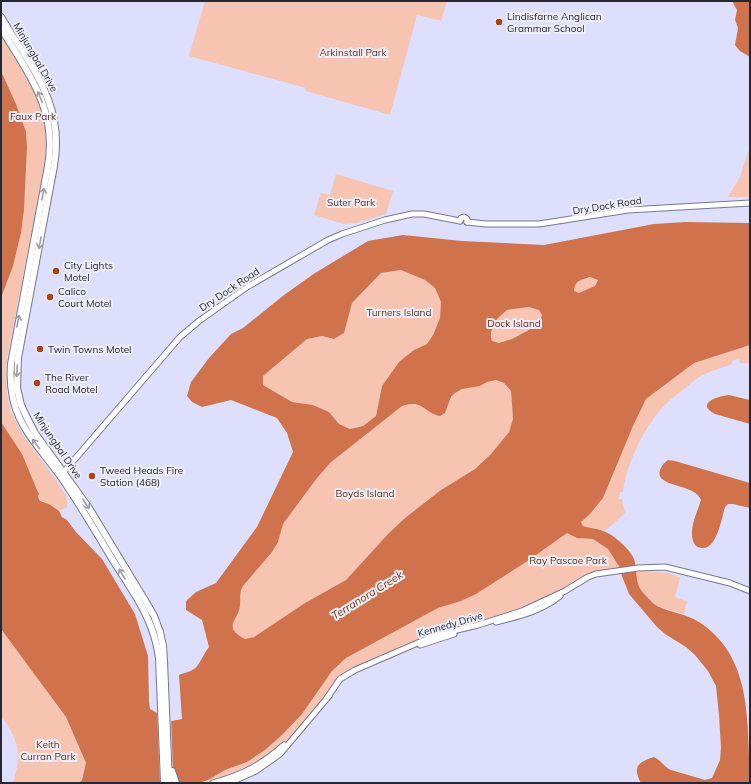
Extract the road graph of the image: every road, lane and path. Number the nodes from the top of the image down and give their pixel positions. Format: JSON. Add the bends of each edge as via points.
{"nodes":[{"id":1,"x":1,"y":17,"type":"edge"},
{"id":2,"x":1,"y":28,"type":"edge"},
{"id":3,"x":750,"y":203,"type":"edge"},
{"id":4,"x":62,"y":474,"type":"junction"},
{"id":5,"x":565,"y":591,"type":"junction"},
{"id":6,"x":750,"y":591,"type":"edge"},
{"id":7,"x":544,"y":607,"type":"junction"},
{"id":8,"x":516,"y":613,"type":"junction"},
{"id":9,"x":326,"y":698,"type":"junction"},
{"id":10,"x":163,"y":702,"type":"junction"},
{"id":11,"x":227,"y":781,"type":"edge"},
{"id":12,"x":164,"y":783,"type":"edge"},
{"id":13,"x":169,"y":783,"type":"edge"},
{"id":14,"x":176,"y":783,"type":"edge"},
{"id":15,"x":213,"y":783,"type":"edge"},
{"id":16,"x":218,"y":783,"type":"edge"}],
"edges":[{"from":1,"to":4,"type":"main road","name":"Minjungbal Drive","one_way":true,"via":[[43,87],[56,126],[55,162],[18,358],[17,380],[21,405],[28,422]]},
{"from":4,"to":2,"type":"main road","name":"Minjungbal Drive","one_way":true,"via":[[23,426],[11,387],[11,364],[51,140],[40,94]]},
{"from":3,"to":4,"type":"street","name":"Dry Dock Road","via":[[628,210],[542,224],[486,224],[467,222],[464,217],[460,221],[417,214],[386,220],[342,234],[250,285],[180,337]]},
{"from":4,"to":10,"type":"main road","name":"Minjungbal Drive","via":[[89,508],[154,616],[163,646]]},
{"from":5,"to":6,"type":"street","name":"Kennedy Drive","via":[[600,573],[666,567],[730,583]]},
{"from":5,"to":7,"type":"street","name":"Kennedy Drive"},
{"from":5,"to":8,"type":"street","name":"Kennedy Drive"},
{"from":7,"to":8,"type":"street","via":[[542,605]]},
{"from":7,"to":9,"type":"street","name":"Kennedy Drive","via":[[445,636],[351,674]]},
{"from":8,"to":9,"type":"street","name":"Kennedy Drive","via":[[436,635],[355,670],[340,679]]},
{"from":9,"to":11,"type":"street","name":"Kennedy Drive","via":[[297,734],[257,766]]},
{"from":10,"to":12,"type":"main road","name":"Minjungbal Drive"},
{"from":10,"to":13,"type":"main road","name":"Minjungbal Drive"},
{"from":10,"to":14,"type":"main road","via":[[169,715],[172,773]]},
{"from":11,"to":15,"type":"street"},
{"from":11,"to":16,"type":"main road"}]}
